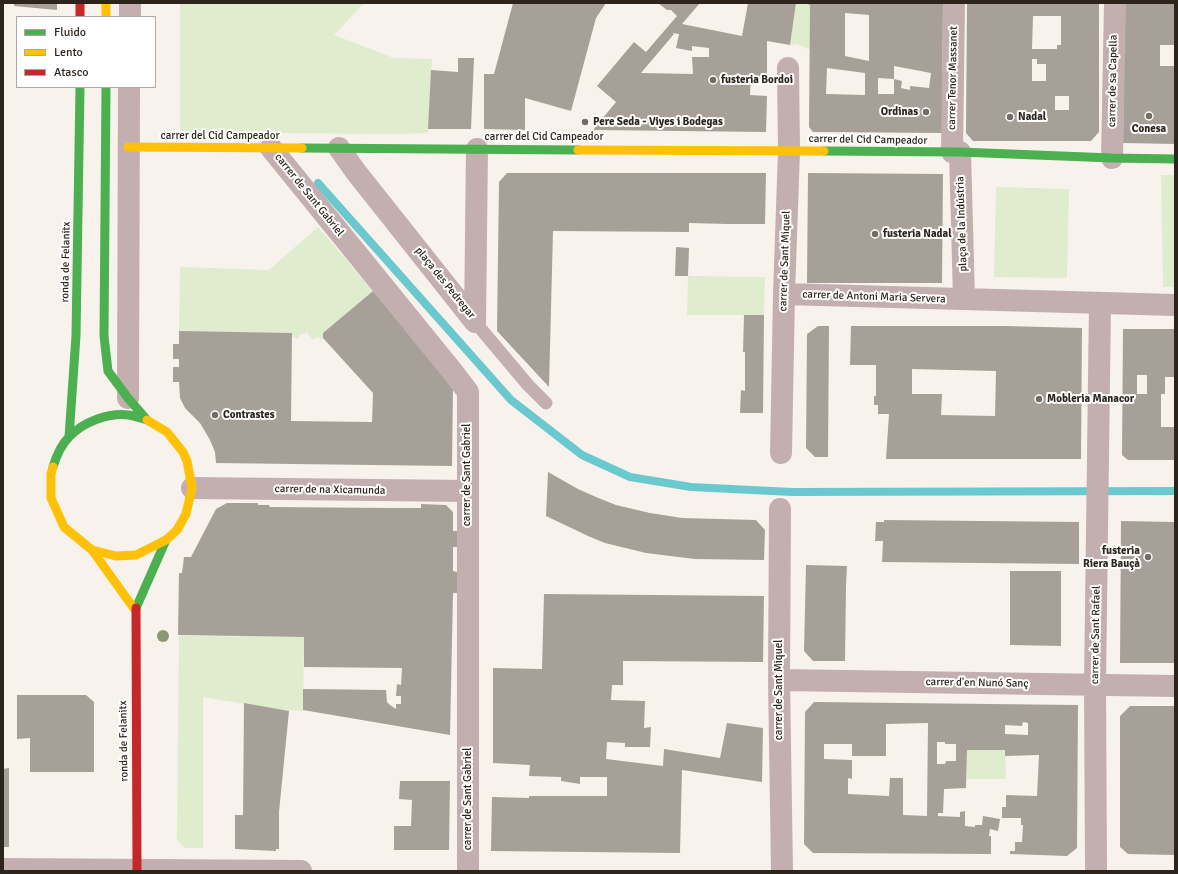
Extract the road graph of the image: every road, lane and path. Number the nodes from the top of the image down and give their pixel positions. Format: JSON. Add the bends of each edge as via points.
{"nodes":[{"id":1,"x":80,"y":3,"type":"edge"},
{"id":2,"x":106,"y":3,"type":"edge"},
{"id":3,"x":130,"y":3,"type":"edge"},
{"id":4,"x":954,"y":3,"type":"edge"},
{"id":5,"x":1115,"y":3,"type":"edge"},
{"id":6,"x":80,"y":16,"type":"edge"},
{"id":7,"x":106,"y":16,"type":"edge"},
{"id":8,"x":130,"y":16,"type":"edge"},
{"id":9,"x":788,"y":68,"type":"dead end"},
{"id":10,"x":80,"y":88,"type":"edge"},
{"id":11,"x":106,"y":88,"type":"edge"},
{"id":12,"x":129,"y":88,"type":"edge"},
{"id":13,"x":128,"y":147,"type":"junction"},
{"id":14,"x":271,"y":148,"type":"junction"},
{"id":15,"x":339,"y":148,"type":"junction"},
{"id":16,"x":477,"y":149,"type":"junction"},
{"id":17,"x":789,"y":151,"type":"junction"},
{"id":18,"x":956,"y":152,"type":"junction"},
{"id":19,"x":1112,"y":158,"type":"junction"},
{"id":20,"x":1175,"y":159,"type":"edge"},
{"id":21,"x":784,"y":294,"type":"junction"},
{"id":22,"x":964,"y":299,"type":"junction"},
{"id":23,"x":1100,"y":303,"type":"junction"},
{"id":24,"x":1175,"y":305,"type":"edge"},
{"id":25,"x":475,"y":322,"type":"junction"},
{"id":26,"x":128,"y":398,"type":"junction"},
{"id":27,"x":546,"y":403,"type":"dead end"},
{"id":28,"x":147,"y":420,"type":"junction"},
{"id":29,"x":69,"y":437,"type":"junction"},
{"id":30,"x":781,"y":453,"type":"dead end"},
{"id":31,"x":192,"y":488,"type":"junction"},
{"id":32,"x":467,"y":492,"type":"junction"},
{"id":33,"x":780,"y":510,"type":"dead end"},
{"id":34,"x":166,"y":540,"type":"junction"},
{"id":35,"x":92,"y":550,"type":"junction"},
{"id":36,"x":135,"y":610,"type":"junction"},
{"id":37,"x":779,"y":680,"type":"junction"},
{"id":38,"x":1095,"y":684,"type":"junction"},
{"id":39,"x":1175,"y":686,"type":"edge"},
{"id":40,"x":3,"y":869,"type":"edge"},
{"id":41,"x":137,"y":870,"type":"edge"},
{"id":42,"x":301,"y":871,"type":"edge"},
{"id":43,"x":468,"y":871,"type":"edge"},
{"id":44,"x":782,"y":871,"type":"edge"},
{"id":45,"x":1096,"y":871,"type":"edge"}],
"edges":[{"from":1,"to":6,"type":"main road"},
{"from":2,"to":7,"type":"main road"},
{"from":3,"to":8,"type":"street"},
{"from":4,"to":18,"type":"street","name":"carrer Tenor Massanet"},
{"from":5,"to":19,"type":"street","name":"carrer de sa Capella"},
{"from":9,"to":17,"type":"street","name":"carrer de Sant Miquel"},
{"from":10,"to":29,"type":"main road","name":"ronda de Felanitx","via":[[76,320]]},
{"from":11,"to":26,"type":"main road","via":[[104,336],[108,371]]},
{"from":12,"to":13,"type":"street"},
{"from":13,"to":14,"type":"main road","name":"carrer del Cid Campeador"},
{"from":13,"to":26,"type":"street"},
{"from":14,"to":15,"type":"main road","name":"carrer del Cid Campeador"},
{"from":14,"to":32,"type":"street","name":"carrer de Sant Gabriel","via":[[468,392]]},
{"from":15,"to":16,"type":"main road","name":"carrer del Cid Campeador"},
{"from":15,"to":25,"type":"street","name":"plaça des Pedregar"},
{"from":16,"to":17,"type":"main road","name":"carrer del Cid Campeador"},
{"from":16,"to":25,"type":"street","name":"plaça des Pedregar"},
{"from":17,"to":18,"type":"main road","name":"carrer del Cid Campeador"},
{"from":17,"to":21,"type":"street","name":"carrer de Sant Miquel"},
{"from":18,"to":19,"type":"main road"},
{"from":18,"to":22,"type":"street","name":"plaça de la Indústria"},
{"from":19,"to":20,"type":"main road"},
{"from":21,"to":22,"type":"street","name":"carrer de Antoni Maria Servera"},
{"from":21,"to":30,"type":"street","name":"carrer de Sant Miquel"},
{"from":22,"to":23,"type":"street"},
{"from":23,"to":24,"type":"street"},
{"from":23,"to":38,"type":"street","name":"carrer de Sant Rafael"},
{"from":25,"to":27,"type":"lane"},
{"from":26,"to":28,"type":"main road"},
{"from":28,"to":29,"type":"main road","via":[[129,415],[114,415],[91,421]]},
{"from":28,"to":31,"type":"main road","via":[[167,432],[183,452]]},
{"from":29,"to":35,"type":"main road","via":[[56,457],[51,474],[52,498],[64,527]]},
{"from":31,"to":32,"type":"street","name":"carrer de na Xicamunda"},
{"from":31,"to":34,"type":"main road","via":[[186,514],[177,530]]},
{"from":32,"to":43,"type":"street","name":"carrer de Sant Gabriel"},
{"from":33,"to":37,"type":"street","name":"carrer de Sant Miquel"},
{"from":34,"to":35,"type":"main road","via":[[136,554],[116,556]]},
{"from":34,"to":36,"type":"main road"},
{"from":35,"to":36,"type":"main road"},
{"from":36,"to":41,"type":"main road","name":"ronda de Felanitx"},
{"from":37,"to":38,"type":"street","name":"carrer d'en Nunó Sanç"},
{"from":37,"to":44,"type":"street","name":"carrer de Sant Miquel"},
{"from":38,"to":39,"type":"street","name":"carrer d'en Nunó Sanç"},
{"from":38,"to":45,"type":"street","name":"carrer de Sant Rafael"},
{"from":40,"to":41,"type":"street"},
{"from":41,"to":42,"type":"street"}]}
